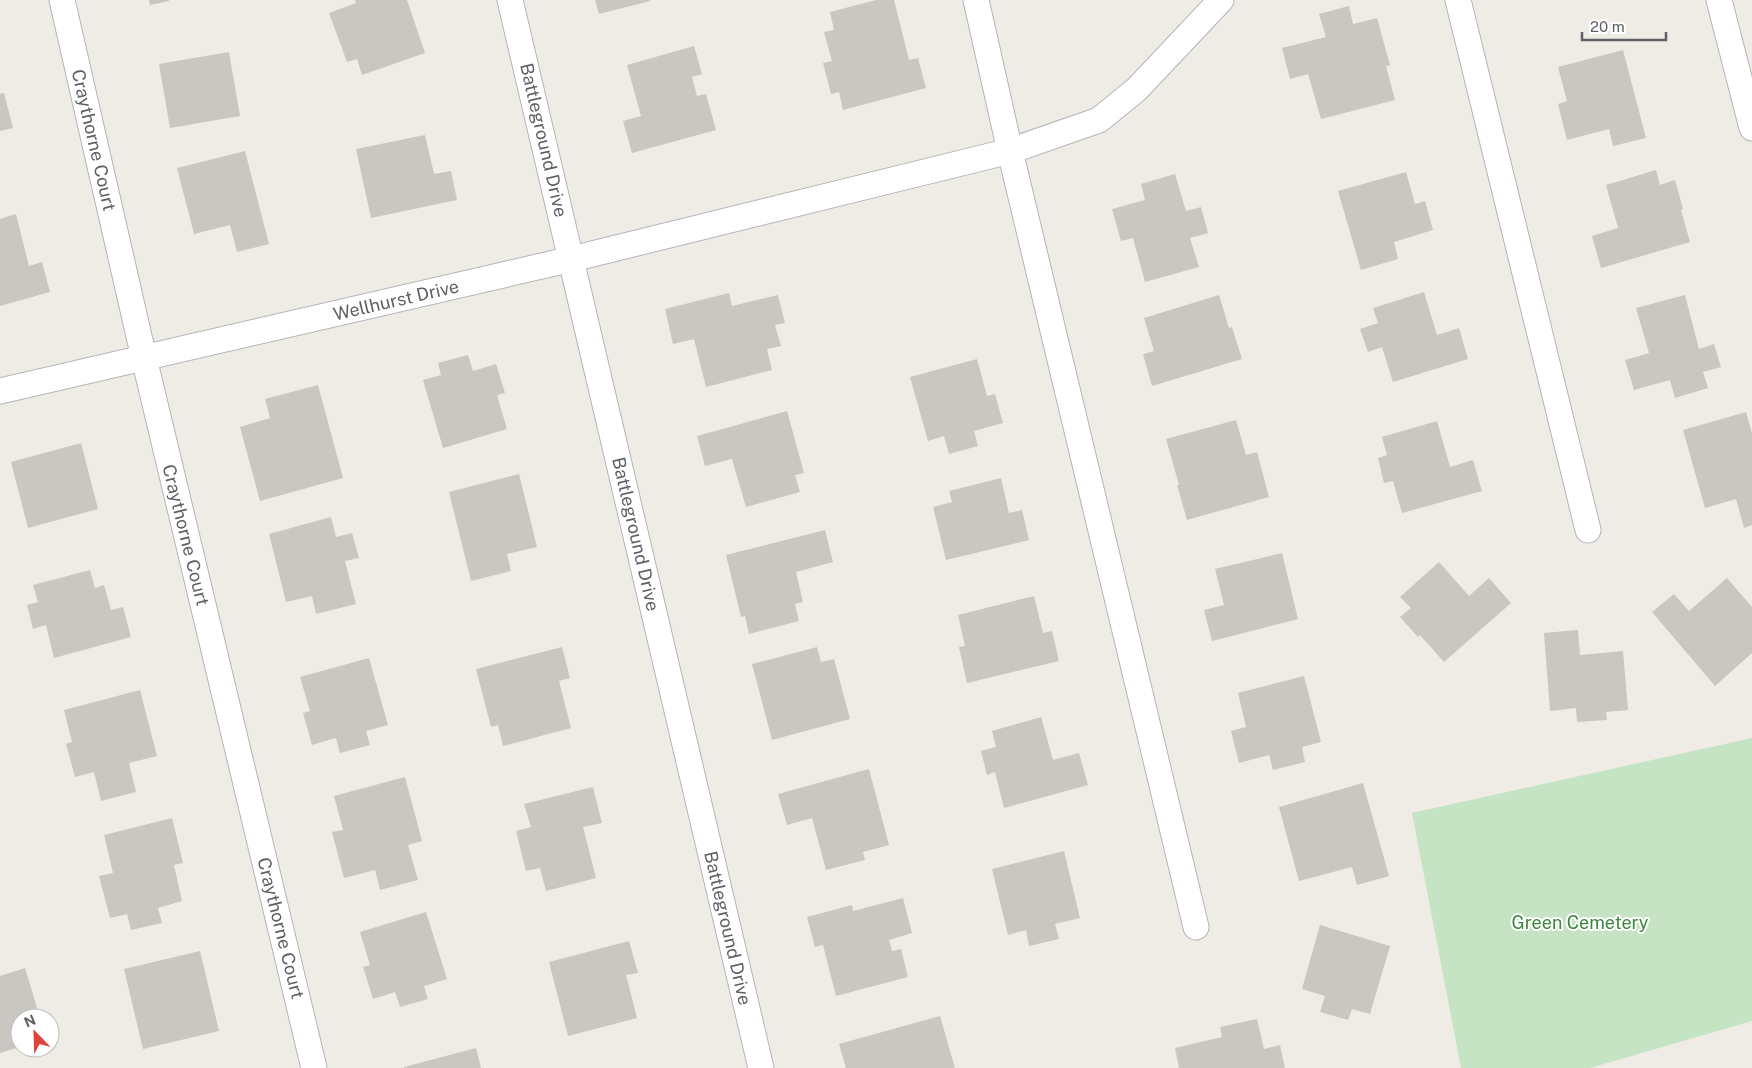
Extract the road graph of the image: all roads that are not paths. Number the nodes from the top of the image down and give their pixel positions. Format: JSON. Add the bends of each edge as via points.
{"nodes":[{"id":1,"x":62,"y":0,"type":"edge"},
{"id":2,"x":510,"y":0,"type":"edge"},
{"id":3,"x":976,"y":0,"type":"edge"},
{"id":4,"x":1221,"y":0,"type":"edge"},
{"id":5,"x":1458,"y":0,"type":"edge"},
{"id":6,"x":1719,"y":0,"type":"edge"},
{"id":7,"x":1752,"y":128,"type":"edge"},
{"id":8,"x":1010,"y":151,"type":"junction"},
{"id":9,"x":572,"y":259,"type":"junction"},
{"id":10,"x":144,"y":358,"type":"junction"},
{"id":11,"x":0,"y":391,"type":"edge"},
{"id":12,"x":1588,"y":530,"type":"dead end"},
{"id":13,"x":1196,"y":928,"type":"dead end"},
{"id":14,"x":314,"y":1068,"type":"edge"},
{"id":15,"x":761,"y":1068,"type":"edge"}],
"edges":[{"from":1,"to":10,"type":"street","name":"Craythorne Court"},
{"from":2,"to":9,"type":"street","name":"Battleground Drive"},
{"from":3,"to":8,"type":"street"},
{"from":4,"to":8,"type":"street","name":"Wellhurst Drive","via":[[1137,89],[1099,120]]},
{"from":5,"to":12,"type":"street"},
{"from":6,"to":7,"type":"street"},
{"from":8,"to":9,"type":"street","name":"Wellhurst Drive"},
{"from":8,"to":13,"type":"street"},
{"from":9,"to":10,"type":"street","name":"Wellhurst Drive"},
{"from":9,"to":15,"type":"street","name":"Battleground Drive"},
{"from":10,"to":11,"type":"street","name":"Wellhurst Drive"},
{"from":10,"to":14,"type":"street","name":"Craythorne Court"}]}
